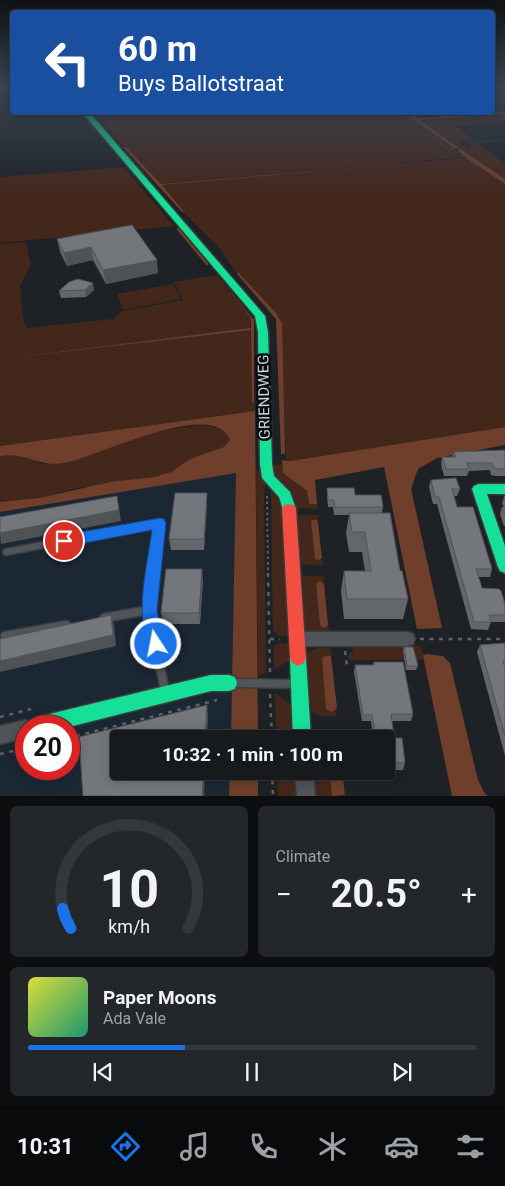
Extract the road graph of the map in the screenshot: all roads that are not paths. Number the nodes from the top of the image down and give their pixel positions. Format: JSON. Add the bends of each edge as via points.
{"nodes":[{"id":1,"x":95,"y":123,"type":"edge"},
{"id":2,"x":505,"y":489,"type":"edge"},
{"id":3,"x":6,"y":552,"type":"dead end"},
{"id":4,"x":505,"y":567,"type":"edge"},
{"id":5,"x":149,"y":610,"type":"junction"},
{"id":6,"x":92,"y":621,"type":"edge"},
{"id":7,"x":72,"y":624,"type":"edge"},
{"id":8,"x":5,"y":636,"type":"edge"},
{"id":9,"x":297,"y":639,"type":"junction"},
{"id":10,"x":407,"y":639,"type":"road end"},
{"id":11,"x":229,"y":684,"type":"joint"},
{"id":12,"x":300,"y":684,"type":"junction"},
{"id":13,"x":166,"y":694,"type":"junction"},
{"id":14,"x":80,"y":715,"type":"edge"},
{"id":15,"x":302,"y":730,"type":"edge"},
{"id":16,"x":15,"y":732,"type":"edge"},
{"id":17,"x":0,"y":736,"type":"edge"},
{"id":18,"x":305,"y":780,"type":"edge"},
{"id":19,"x":306,"y":796,"type":"edge"}],
"edges":[{"from":1,"to":9,"type":"street","name":"GRIENDWEG","via":[[260,316],[266,464],[268,478],[285,495],[289,504]]},
{"from":2,"to":4,"type":"street","via":[[479,489]]},
{"from":3,"to":5,"type":"lane","via":[[160,523]]},
{"from":5,"to":6,"type":"lane"},
{"from":5,"to":13,"type":"lane"},
{"from":7,"to":8,"type":"lane"},
{"from":9,"to":10,"type":"street"},
{"from":9,"to":12,"type":"street","name":"GRIENDWEG"},
{"from":11,"to":12,"type":"lane"},
{"from":11,"to":13,"type":"street","via":[[211,683]]},
{"from":12,"to":15,"type":"street","name":"GRIENDWEG"},
{"from":13,"to":14,"type":"street"},
{"from":16,"to":17,"type":"street"},
{"from":18,"to":19,"type":"street"}]}
